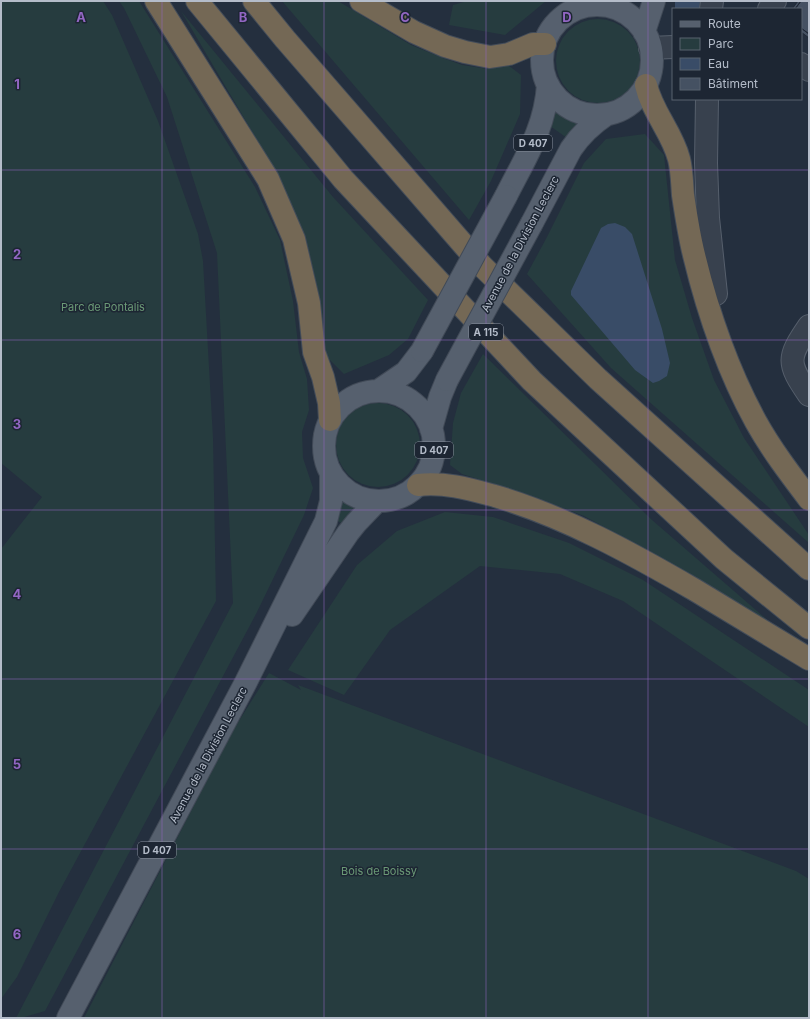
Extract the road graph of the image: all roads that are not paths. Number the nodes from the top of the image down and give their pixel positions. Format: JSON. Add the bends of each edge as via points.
{"nodes":[{"id":1,"x":156,"y":1,"type":"edge"},
{"id":2,"x":197,"y":1,"type":"edge"},
{"id":3,"x":254,"y":1,"type":"edge"},
{"id":4,"x":361,"y":1,"type":"edge"},
{"id":5,"x":654,"y":1,"type":"edge"},
{"id":6,"x":604,"y":4,"type":"edge"},
{"id":7,"x":647,"y":40,"type":"junction"},
{"id":8,"x":545,"y":44,"type":"junction"},
{"id":9,"x":672,"y":46,"type":"edge"},
{"id":10,"x":548,"y":85,"type":"junction"},
{"id":11,"x":646,"y":85,"type":"junction"},
{"id":12,"x":707,"y":100,"type":"edge"},
{"id":13,"x":607,"y":114,"type":"junction"},
{"id":14,"x":716,"y":294,"type":"joint"},
{"id":15,"x":809,"y":326,"type":"edge"},
{"id":16,"x":378,"y":391,"type":"junction"},
{"id":17,"x":809,"y":396,"type":"edge"},
{"id":18,"x":330,"y":420,"type":"junction"},
{"id":19,"x":431,"y":429,"type":"junction"},
{"id":20,"x":784,"y":466,"type":"junction"},
{"id":21,"x":331,"y":473,"type":"junction"},
{"id":22,"x":418,"y":485,"type":"junction"},
{"id":23,"x":809,"y":499,"type":"edge"},
{"id":24,"x":378,"y":501,"type":"junction"},
{"id":25,"x":809,"y":569,"type":"edge"},
{"id":26,"x":809,"y":628,"type":"edge"},
{"id":27,"x":809,"y":659,"type":"edge"},
{"id":28,"x":246,"y":682,"type":"junction"},
{"id":29,"x":68,"y":1018,"type":"edge"}],
"edges":[{"from":1,"to":18,"type":"highway","via":[[268,179],[294,239],[309,303],[314,352],[323,377]]},
{"from":2,"to":26,"type":"highway","number":"A 115","via":[[343,179],[532,381],[724,559]]},
{"from":3,"to":25,"type":"highway","via":[[482,266],[598,379]]},
{"from":4,"to":8,"type":"highway","via":[[414,32],[465,52],[490,57],[509,54],[533,44]]},
{"from":5,"to":7,"type":"main road"},
{"from":6,"to":7,"type":"main road","via":[[630,17],[638,24]]},
{"from":6,"to":8,"type":"main road","via":[[571,12],[562,18]]},
{"from":7,"to":9,"type":"street"},
{"from":7,"to":11,"type":"main road","via":[[652,67]]},
{"from":8,"to":10,"type":"main road","via":[[543,65]]},
{"from":10,"to":13,"type":"main road","via":[[560,101],[577,111]]},
{"from":10,"to":16,"type":"main road","number":"D 407","bridge":true,"via":[[546,110],[540,128],[422,351],[406,372]]},
{"from":11,"to":13,"type":"main road","via":[[634,101],[616,112]]},
{"from":11,"to":20,"type":"highway","via":[[649,99],[668,130],[679,161],[694,254],[714,329],[756,422]]},
{"from":12,"to":14,"type":"street","via":[[708,218]]},
{"from":13,"to":19,"type":"main road","name":"Avenue de la Division Leclerc","number":"D 407","bridge":true,"via":[[591,125],[574,145],[447,380]]},
{"from":14,"to":20,"type":"highway","via":[[725,331]]},
{"from":15,"to":17,"type":"street","via":[[796,345],[792,358],[795,373]]},
{"from":16,"to":18,"type":"main road","number":"D 407","via":[[359,394],[350,399]]},
{"from":16,"to":19,"type":"main road","number":"D 407","via":[[397,394],[415,404]]},
{"from":18,"to":21,"type":"main road","number":"D 407","via":[[326,430],[324,452]]},
{"from":19,"to":22,"type":"main road","number":"D 407","via":[[434,439],[432,459]]},
{"from":20,"to":23,"type":"highway"},
{"from":21,"to":24,"type":"main road","number":"D 407","via":[[350,493]]},
{"from":21,"to":28,"type":"main road","name":"Avenue de la Division Leclerc","number":"D 407","via":[[331,501],[326,521]]},
{"from":22,"to":24,"type":"main road","number":"D 407","via":[[399,497]]},
{"from":22,"to":27,"type":"highway","via":[[441,484],[478,491],[516,502],[562,520],[675,579]]},
{"from":24,"to":28,"type":"main road","name":"Avenue de la Division Leclerc","number":"D 407","via":[[348,533]]},
{"from":28,"to":29,"type":"main road","name":"Avenue de la Division Leclerc","number":"D 407"}]}
